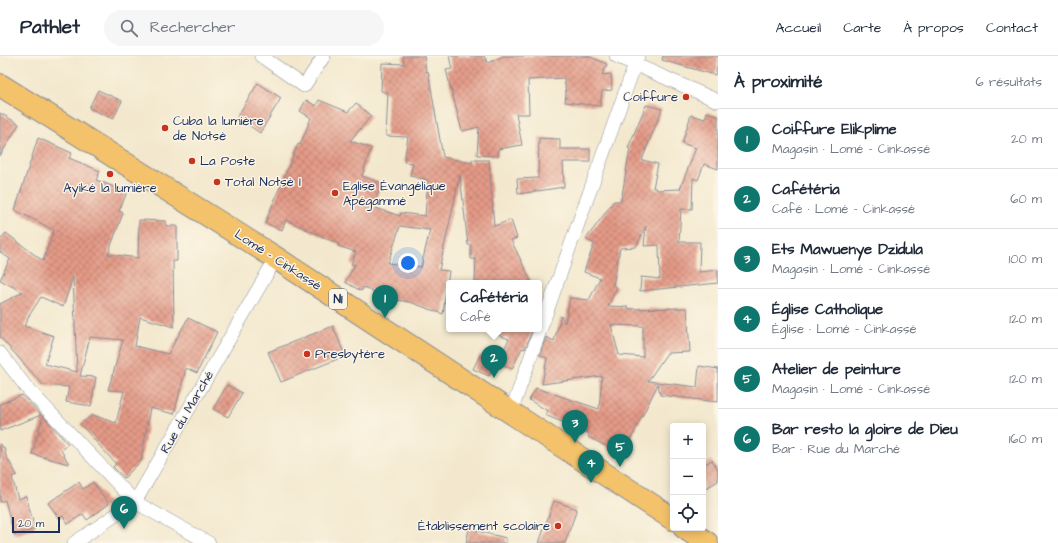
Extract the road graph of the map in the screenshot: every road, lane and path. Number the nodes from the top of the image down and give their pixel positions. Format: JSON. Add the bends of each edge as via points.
{"nodes":[{"id":1,"x":261,"y":56,"type":"edge"},
{"id":2,"x":324,"y":56,"type":"edge"},
{"id":3,"x":616,"y":56,"type":"edge"},
{"id":4,"x":636,"y":60,"type":"edge"},
{"id":5,"x":0,"y":85,"type":"edge"},
{"id":6,"x":718,"y":101,"type":"edge"},
{"id":7,"x":276,"y":258,"type":"junction"},
{"id":8,"x":542,"y":325,"type":"edge"},
{"id":9,"x":539,"y":332,"type":"edge"},
{"id":10,"x":0,"y":353,"type":"edge"},
{"id":11,"x":511,"y":412,"type":"junction"},
{"id":12,"x":136,"y":502,"type":"junction"},
{"id":13,"x":670,"y":517,"type":"edge"},
{"id":14,"x":689,"y":531,"type":"edge"},
{"id":15,"x":74,"y":543,"type":"edge"},
{"id":16,"x":209,"y":543,"type":"edge"},
{"id":17,"x":707,"y":543,"type":"edge"}],
"edges":[{"from":1,"to":2,"type":"street","via":[[304,86]]},
{"from":3,"to":4,"type":"street"},
{"from":4,"to":6,"type":"street"},
{"from":4,"to":8,"type":"street"},
{"from":5,"to":7,"type":"highway","name":"Lomé - Cinkassé","number":"N1"},
{"from":7,"to":11,"type":"highway","name":"Lomé - Cinkassé","number":"N1"},
{"from":7,"to":12,"type":"street","name":"Rue du Marché"},
{"from":9,"to":11,"type":"street"},
{"from":10,"to":12,"type":"street","via":[[27,388]]},
{"from":11,"to":13,"type":"highway","name":"Lomé - Cinkassé","number":"N1"},
{"from":12,"to":15,"type":"street","name":"Rue du Marché"},
{"from":12,"to":16,"type":"street"},
{"from":14,"to":17,"type":"highway"}]}
